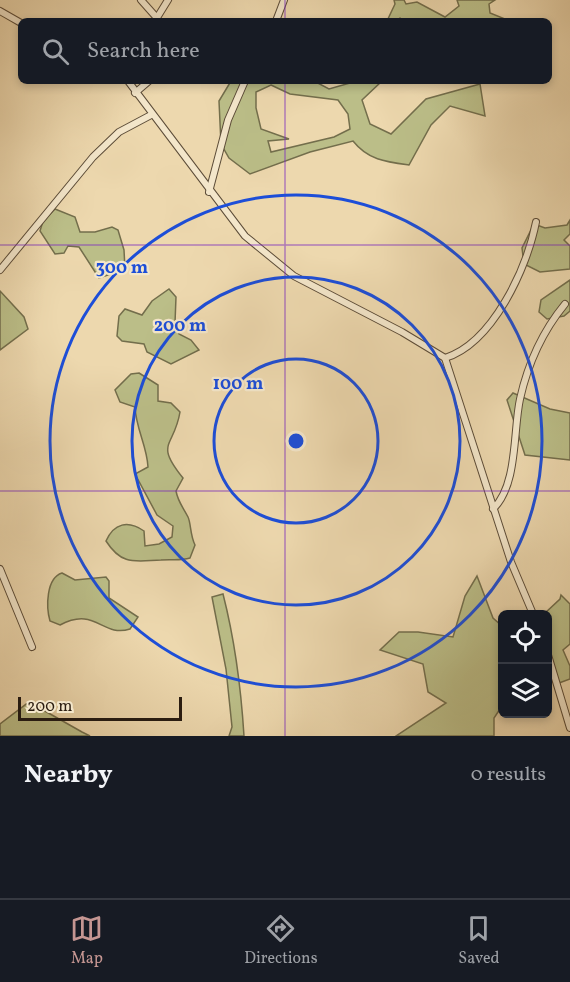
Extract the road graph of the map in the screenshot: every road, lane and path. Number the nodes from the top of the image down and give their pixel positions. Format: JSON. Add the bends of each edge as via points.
{"nodes":[{"id":1,"x":141,"y":0,"type":"edge"},
{"id":2,"x":168,"y":0,"type":"edge"},
{"id":3,"x":284,"y":0,"type":"edge"},
{"id":4,"x":0,"y":11,"type":"edge"},
{"id":5,"x":155,"y":18,"type":"edge"},
{"id":6,"x":157,"y":18,"type":"edge"},
{"id":7,"x":277,"y":18,"type":"edge"},
{"id":8,"x":18,"y":21,"type":"edge"},
{"id":9,"x":130,"y":84,"type":"edge"},
{"id":10,"x":146,"y":84,"type":"edge"},
{"id":11,"x":244,"y":84,"type":"edge"},
{"id":12,"x":135,"y":93,"type":"junction"},
{"id":13,"x":151,"y":115,"type":"junction"},
{"id":14,"x":209,"y":192,"type":"junction"},
{"id":15,"x":536,"y":222,"type":"dead end"},
{"id":16,"x":0,"y":270,"type":"edge"},
{"id":17,"x":565,"y":304,"type":"dead end"},
{"id":18,"x":446,"y":358,"type":"junction"},
{"id":19,"x":493,"y":509,"type":"junction"},
{"id":20,"x":0,"y":570,"type":"edge"},
{"id":21,"x":531,"y":610,"type":"edge"},
{"id":22,"x":32,"y":647,"type":"dead end"},
{"id":23,"x":551,"y":664,"type":"edge"},
{"id":24,"x":570,"y":728,"type":"edge"}],
"edges":[{"from":1,"to":5,"type":"street"},
{"from":2,"to":6,"type":"street"},
{"from":3,"to":7,"type":"street"},
{"from":4,"to":8,"type":"street"},
{"from":9,"to":12,"type":"street"},
{"from":10,"to":12,"type":"street"},
{"from":11,"to":14,"type":"street","via":[[228,120]]},
{"from":12,"to":13,"type":"street"},
{"from":13,"to":14,"type":"street"},
{"from":13,"to":16,"type":"street","via":[[119,132],[93,157]]},
{"from":14,"to":18,"type":"street","via":[[245,236],[294,276]]},
{"from":15,"to":18,"type":"street","via":[[531,246],[504,302],[477,341]]},
{"from":17,"to":19,"type":"street","via":[[548,325],[528,369],[507,486],[501,502]]},
{"from":18,"to":19,"type":"street"},
{"from":19,"to":21,"type":"street"},
{"from":20,"to":22,"type":"street"},
{"from":23,"to":24,"type":"street"}]}
